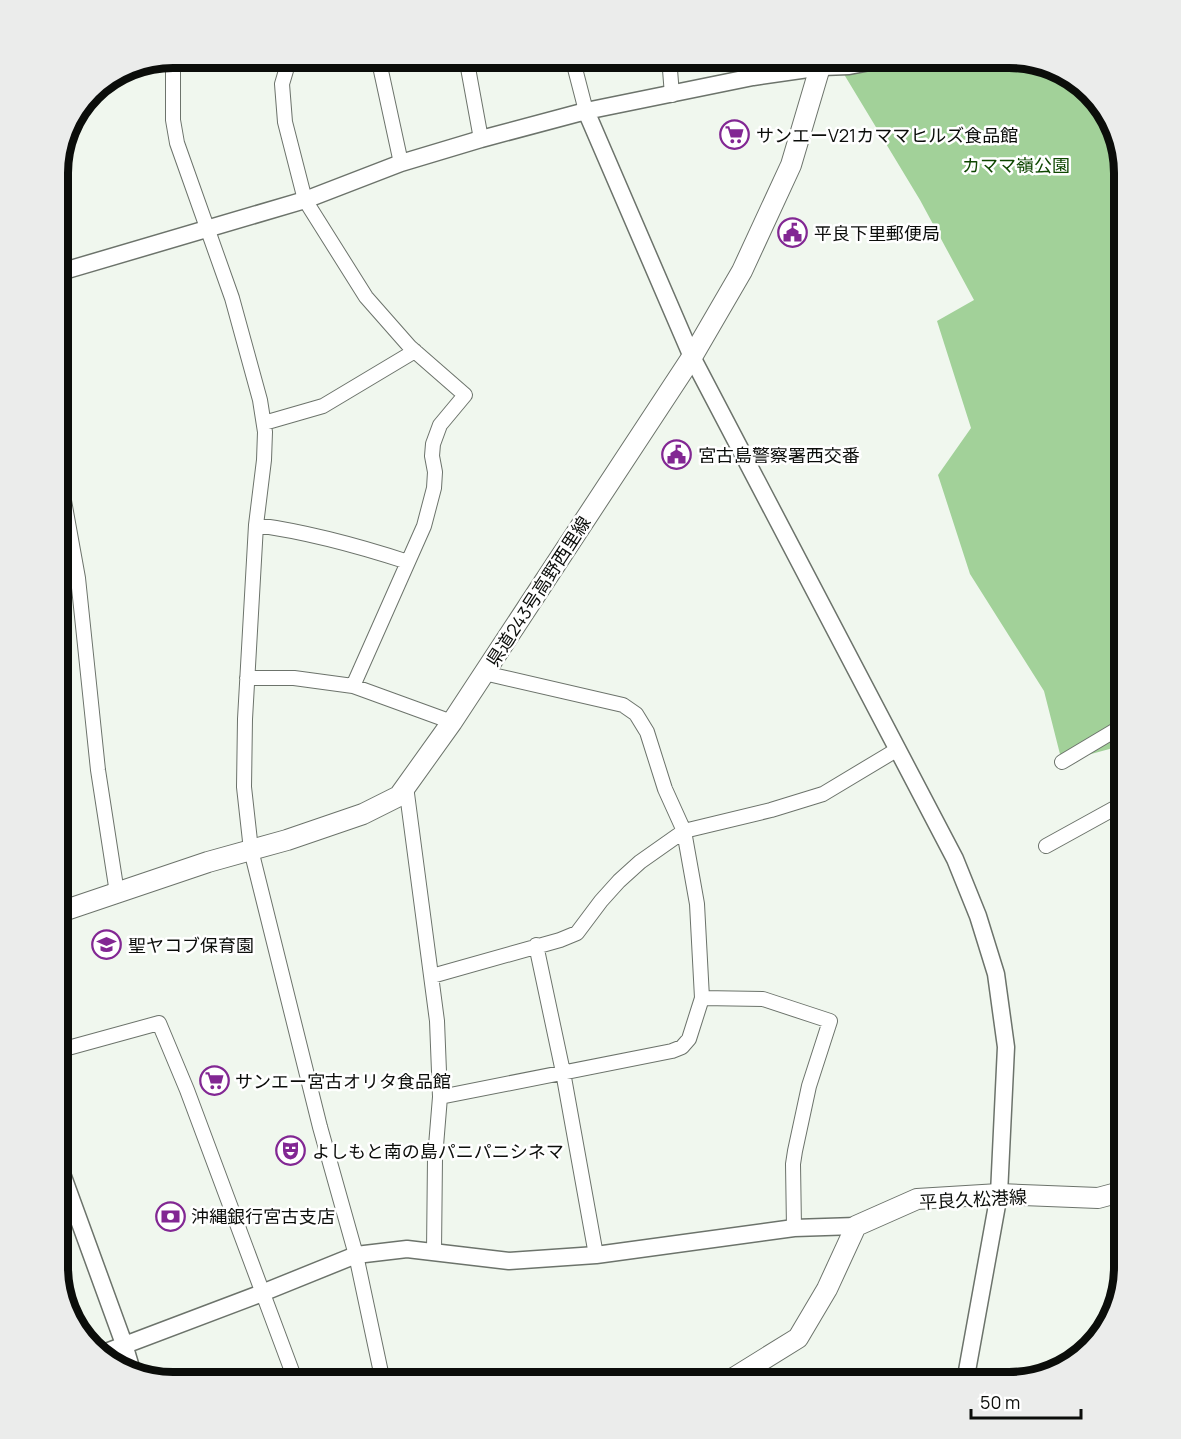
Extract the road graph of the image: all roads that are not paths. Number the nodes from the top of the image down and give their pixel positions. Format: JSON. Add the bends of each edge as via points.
{"nodes":[{"id":1,"x":173,"y":68,"type":"edge"},
{"id":2,"x":287,"y":68,"type":"edge"},
{"id":3,"x":380,"y":68,"type":"edge"},
{"id":4,"x":468,"y":68,"type":"edge"},
{"id":5,"x":575,"y":68,"type":"edge"},
{"id":6,"x":670,"y":68,"type":"edge"},
{"id":7,"x":752,"y":68,"type":"edge"},
{"id":8,"x":795,"y":68,"type":"edge"},
{"id":9,"x":821,"y":68,"type":"edge"},
{"id":10,"x":753,"y":77,"type":"junction"},
{"id":11,"x":672,"y":95,"type":"junction"},
{"id":12,"x":586,"y":111,"type":"junction"},
{"id":13,"x":481,"y":139,"type":"junction"},
{"id":14,"x":401,"y":163,"type":"junction"},
{"id":15,"x":305,"y":200,"type":"junction"},
{"id":16,"x":208,"y":229,"type":"junction"},
{"id":17,"x":68,"y":270,"type":"edge"},
{"id":18,"x":415,"y":351,"type":"junction"},
{"id":19,"x":692,"y":357,"type":"junction"},
{"id":20,"x":264,"y":423,"type":"junction"},
{"id":21,"x":68,"y":523,"type":"edge"},
{"id":22,"x":256,"y":525,"type":"junction"},
{"id":23,"x":408,"y":562,"type":"junction"},
{"id":24,"x":484,"y":673,"type":"junction"},
{"id":25,"x":247,"y":678,"type":"junction"},
{"id":26,"x":354,"y":686,"type":"junction"},
{"id":27,"x":452,"y":722,"type":"junction"},
{"id":28,"x":1114,"y":731,"type":"edge"},
{"id":29,"x":898,"y":749,"type":"junction"},
{"id":30,"x":1062,"y":762,"type":"dead end"},
{"id":31,"x":406,"y":786,"type":"junction"},
{"id":32,"x":1114,"y":809,"type":"edge"},
{"id":33,"x":684,"y":831,"type":"junction"},
{"id":34,"x":1046,"y":846,"type":"dead end"},
{"id":35,"x":251,"y":850,"type":"junction"},
{"id":36,"x":117,"y":893,"type":"junction"},
{"id":37,"x":68,"y":909,"type":"edge"},
{"id":38,"x":536,"y":945,"type":"junction"},
{"id":39,"x":432,"y":976,"type":"junction"},
{"id":40,"x":702,"y":998,"type":"junction"},
{"id":41,"x":68,"y":1048,"type":"edge"},
{"id":42,"x":563,"y":1072,"type":"junction"},
{"id":43,"x":440,"y":1097,"type":"junction"},
{"id":44,"x":68,"y":1190,"type":"edge"},
{"id":45,"x":999,"y":1194,"type":"junction"},
{"id":46,"x":1114,"y":1194,"type":"edge"},
{"id":47,"x":856,"y":1226,"type":"junction"},
{"id":48,"x":794,"y":1228,"type":"junction"},
{"id":49,"x":434,"y":1251,"type":"junction"},
{"id":50,"x":356,"y":1255,"type":"junction"},
{"id":51,"x":596,"y":1255,"type":"junction"},
{"id":52,"x":262,"y":1293,"type":"junction"},
{"id":53,"x":124,"y":1344,"type":"junction"},
{"id":54,"x":109,"y":1351,"type":"edge"},
{"id":55,"x":129,"y":1363,"type":"edge"},
{"id":56,"x":292,"y":1372,"type":"edge"},
{"id":57,"x":381,"y":1372,"type":"edge"},
{"id":58,"x":743,"y":1372,"type":"edge"},
{"id":59,"x":967,"y":1372,"type":"edge"}],
"edges":[{"from":1,"to":16,"type":"street","via":[[177,143]]},
{"from":2,"to":15,"type":"street","via":[[282,84],[285,122]]},
{"from":3,"to":14,"type":"street"},
{"from":4,"to":13,"type":"street"},
{"from":5,"to":12,"type":"street"},
{"from":6,"to":11,"type":"street"},
{"from":7,"to":10,"type":"street"},
{"from":8,"to":10,"type":"street"},
{"from":9,"to":19,"type":"main road","name":"県道243号高野西里線","via":[[791,165],[742,270]]},
{"from":10,"to":11,"type":"street"},
{"from":11,"to":12,"type":"street"},
{"from":12,"to":13,"type":"street"},
{"from":12,"to":19,"type":"street"},
{"from":13,"to":14,"type":"street"},
{"from":14,"to":15,"type":"street"},
{"from":15,"to":16,"type":"street"},
{"from":15,"to":18,"type":"street","via":[[366,297]]},
{"from":16,"to":17,"type":"street"},
{"from":16,"to":20,"type":"street","via":[[232,298]]},
{"from":18,"to":20,"type":"street","via":[[324,406]]},
{"from":18,"to":23,"type":"street","via":[[465,395],[440,425],[433,444],[434,488],[424,526]]},
{"from":19,"to":24,"type":"main road","name":"県道243号高野西里線"},
{"from":19,"to":29,"type":"street"},
{"from":20,"to":22,"type":"street"},
{"from":21,"to":36,"type":"street","via":[[78,578],[100,790]]},
{"from":22,"to":23,"type":"street","via":[[369,549]]},
{"from":22,"to":25,"type":"street"},
{"from":23,"to":26,"type":"street"},
{"from":24,"to":27,"type":"main road","name":"県道243号高野西里線"},
{"from":24,"to":33,"type":"street","via":[[623,705],[636,714],[647,732],[665,789]]},
{"from":25,"to":26,"type":"street","via":[[294,678]]},
{"from":25,"to":35,"type":"street","via":[[244,787]]},
{"from":26,"to":27,"type":"street"},
{"from":27,"to":31,"type":"main road","name":"県道243号高野西里線"},
{"from":28,"to":30,"type":"street"},
{"from":29,"to":33,"type":"street","via":[[823,794]]},
{"from":29,"to":45,"type":"street","via":[[955,859],[996,974],[1006,1047]]},
{"from":31,"to":35,"type":"main road","name":"県道243号高野西里線","via":[[399,796],[363,813]]},
{"from":31,"to":39,"type":"street"},
{"from":32,"to":34,"type":"street"},
{"from":33,"to":38,"type":"street","via":[[619,881],[577,933]]},
{"from":33,"to":40,"type":"street","via":[[697,904]]},
{"from":35,"to":36,"type":"main road","name":"県道243号高野西里線"},
{"from":35,"to":50,"type":"street"},
{"from":36,"to":37,"type":"main road","name":"県道243号高野西里線"},
{"from":38,"to":39,"type":"street"},
{"from":38,"to":42,"type":"street"},
{"from":39,"to":43,"type":"street"},
{"from":40,"to":42,"type":"street","via":[[689,1039],[682,1047]]},
{"from":40,"to":48,"type":"street","via":[[763,999],[831,1021],[809,1086],[795,1151]]},
{"from":41,"to":52,"type":"street","via":[[159,1023]]},
{"from":42,"to":43,"type":"street"},
{"from":42,"to":51,"type":"street"},
{"from":43,"to":49,"type":"street"},
{"from":44,"to":53,"type":"street"},
{"from":45,"to":46,"type":"main road","name":"平良久松港線","via":[[1098,1198]]},
{"from":45,"to":47,"type":"main road","name":"平良久松港線","via":[[917,1199]]},
{"from":45,"to":59,"type":"street"},
{"from":47,"to":48,"type":"street"},
{"from":47,"to":58,"type":"main road","via":[[798,1338]]},
{"from":48,"to":51,"type":"street"},
{"from":49,"to":50,"type":"street","via":[[407,1249]]},
{"from":49,"to":51,"type":"street","via":[[509,1262]]},
{"from":50,"to":52,"type":"street"},
{"from":50,"to":57,"type":"street"},
{"from":52,"to":53,"type":"street"},
{"from":52,"to":56,"type":"street"},
{"from":53,"to":54,"type":"street"},
{"from":53,"to":55,"type":"street"}]}
